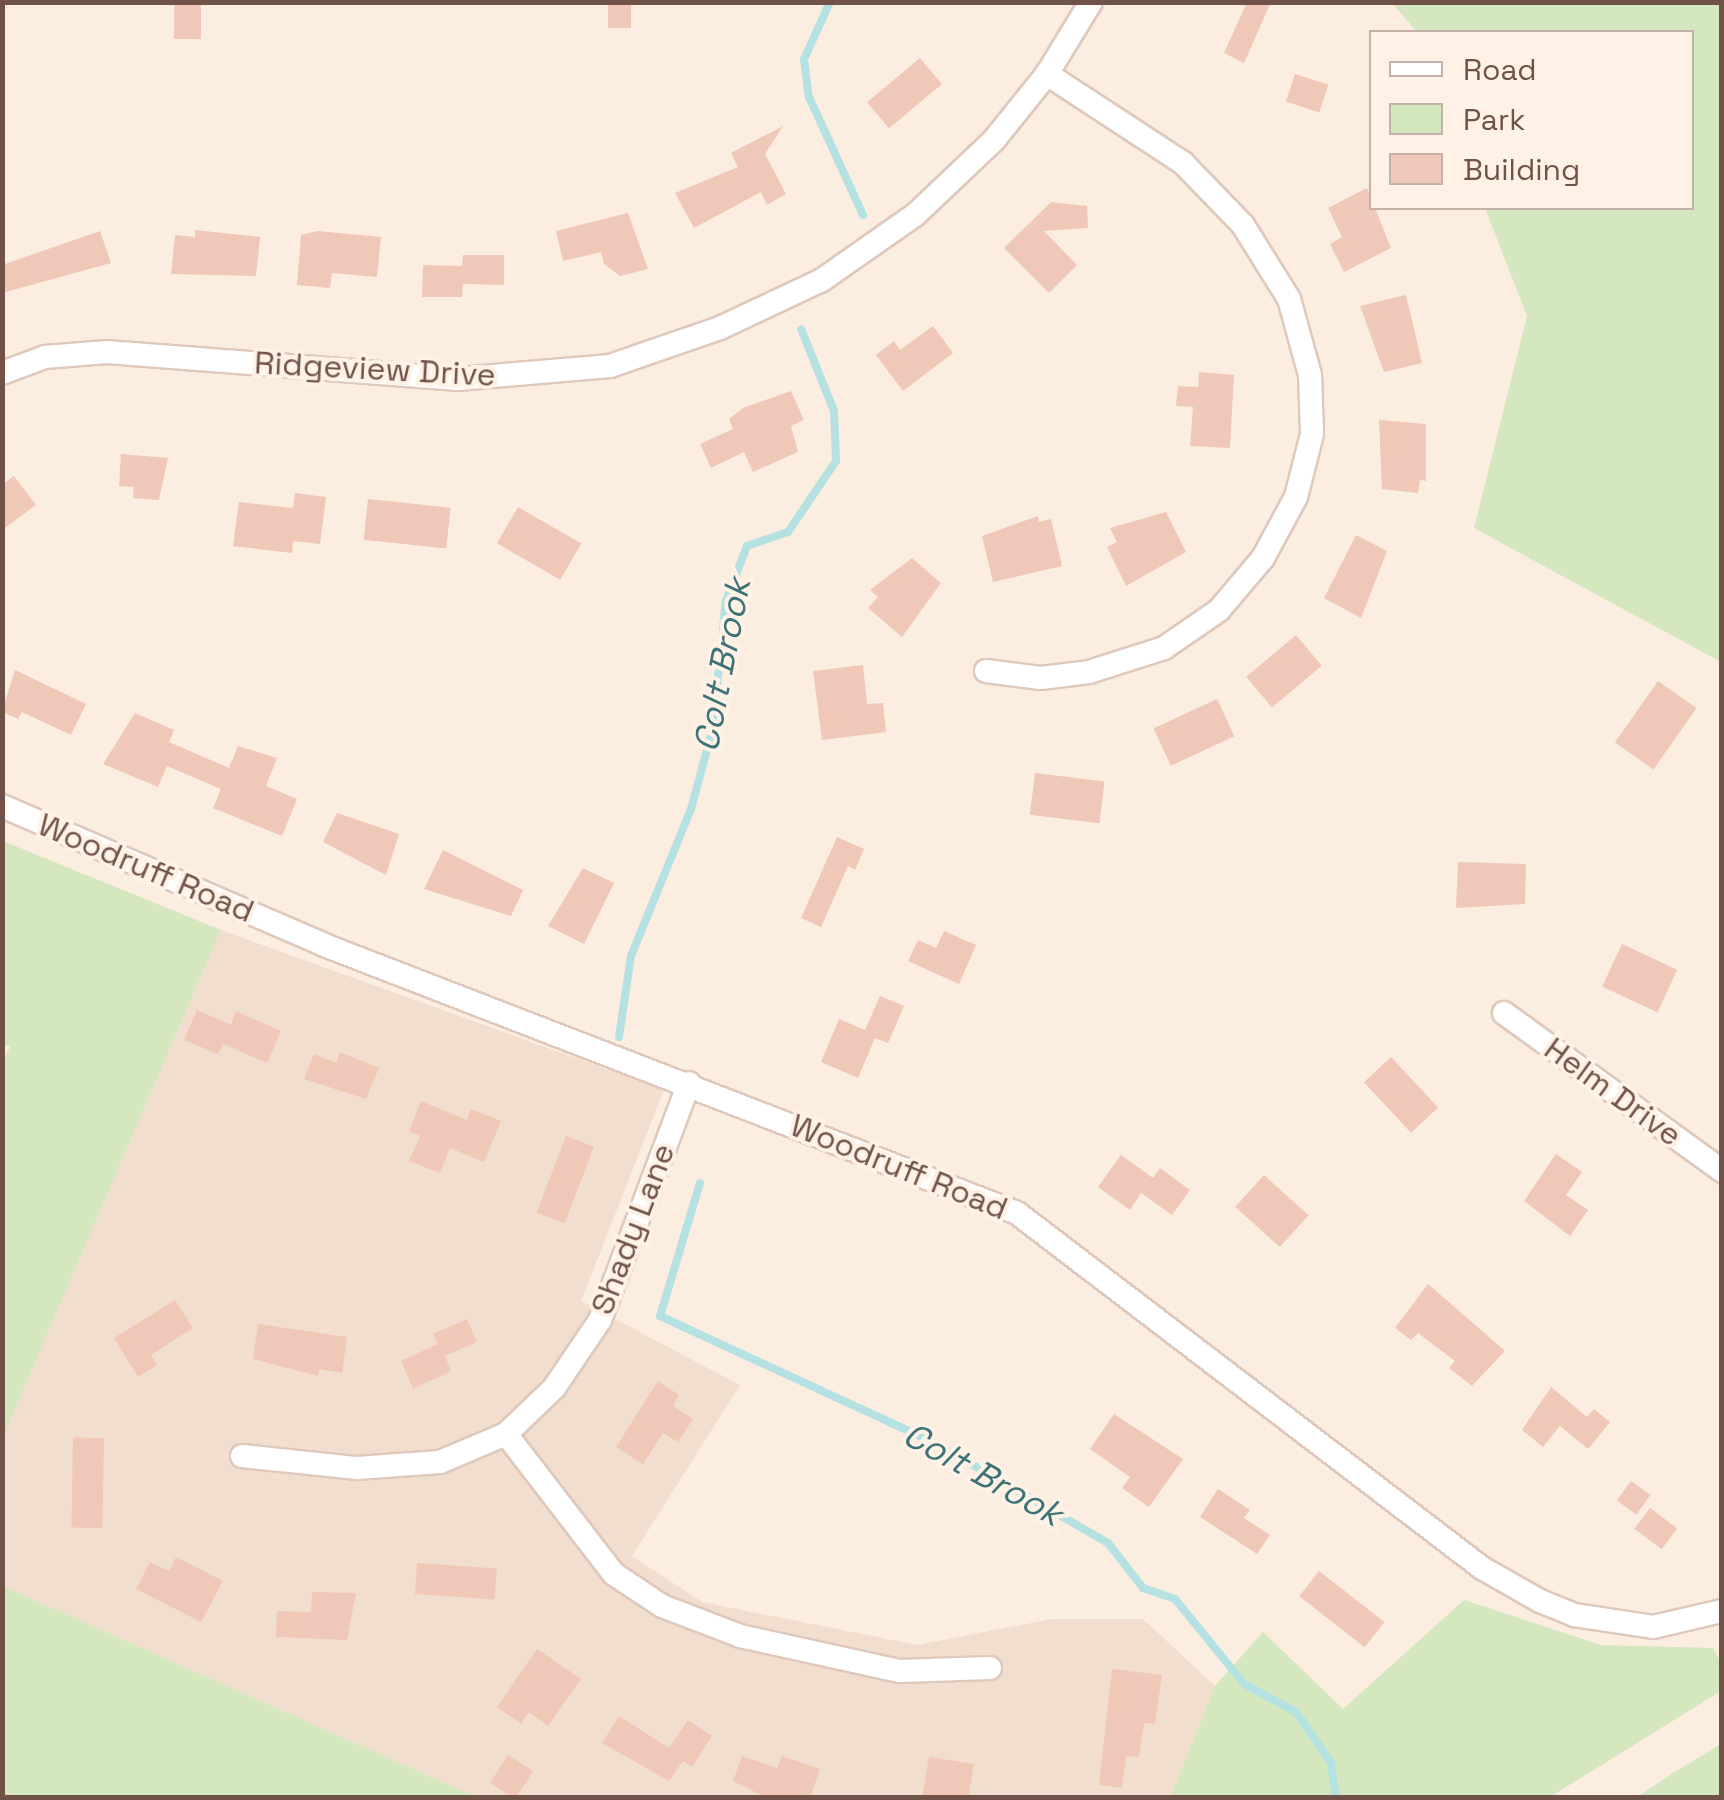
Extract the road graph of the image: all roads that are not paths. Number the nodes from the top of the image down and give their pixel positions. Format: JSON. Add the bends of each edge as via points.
{"nodes":[{"id":1,"x":1091,"y":2,"type":"edge"},
{"id":2,"x":1047,"y":74,"type":"junction"},
{"id":3,"x":2,"y":373,"type":"edge"},
{"id":4,"x":986,"y":671,"type":"dead end"},
{"id":5,"x":2,"y":806,"type":"edge"},
{"id":6,"x":1504,"y":1013,"type":"dead end"},
{"id":7,"x":688,"y":1083,"type":"junction"},
{"id":8,"x":1722,"y":1170,"type":"edge"},
{"id":9,"x":506,"y":1434,"type":"junction"},
{"id":10,"x":242,"y":1456,"type":"dead end"},
{"id":11,"x":1722,"y":1611,"type":"edge"},
{"id":12,"x":990,"y":1668,"type":"dead end"}],
"edges":[{"from":1,"to":2,"type":"street","name":"Ridgeview Drive"},
{"from":2,"to":3,"type":"street","name":"Ridgeview Drive","via":[[994,140],[915,215],[822,280],[720,328],[610,366],[458,379],[107,352],[46,357]]},
{"from":2,"to":4,"type":"street","via":[[1183,163],[1243,225],[1289,299],[1310,375],[1312,434],[1296,498],[1263,558],[1219,610],[1164,648],[1089,672],[1041,678]]},
{"from":5,"to":7,"type":"street","name":"Woodruff Road","via":[[324,945]]},
{"from":6,"to":8,"type":"street","name":"Helm Drive"},
{"from":7,"to":9,"type":"street","name":"Shady Lane","via":[[600,1320],[554,1388]]},
{"from":7,"to":11,"type":"street","name":"Woodruff Road","via":[[1017,1213],[1482,1568],[1540,1601],[1574,1615],[1653,1627]]},
{"from":9,"to":10,"type":"street","name":"Shady Lane","via":[[440,1462],[358,1468]]},
{"from":9,"to":12,"type":"street","via":[[614,1574],[662,1606],[740,1636],[899,1671]]}]}
